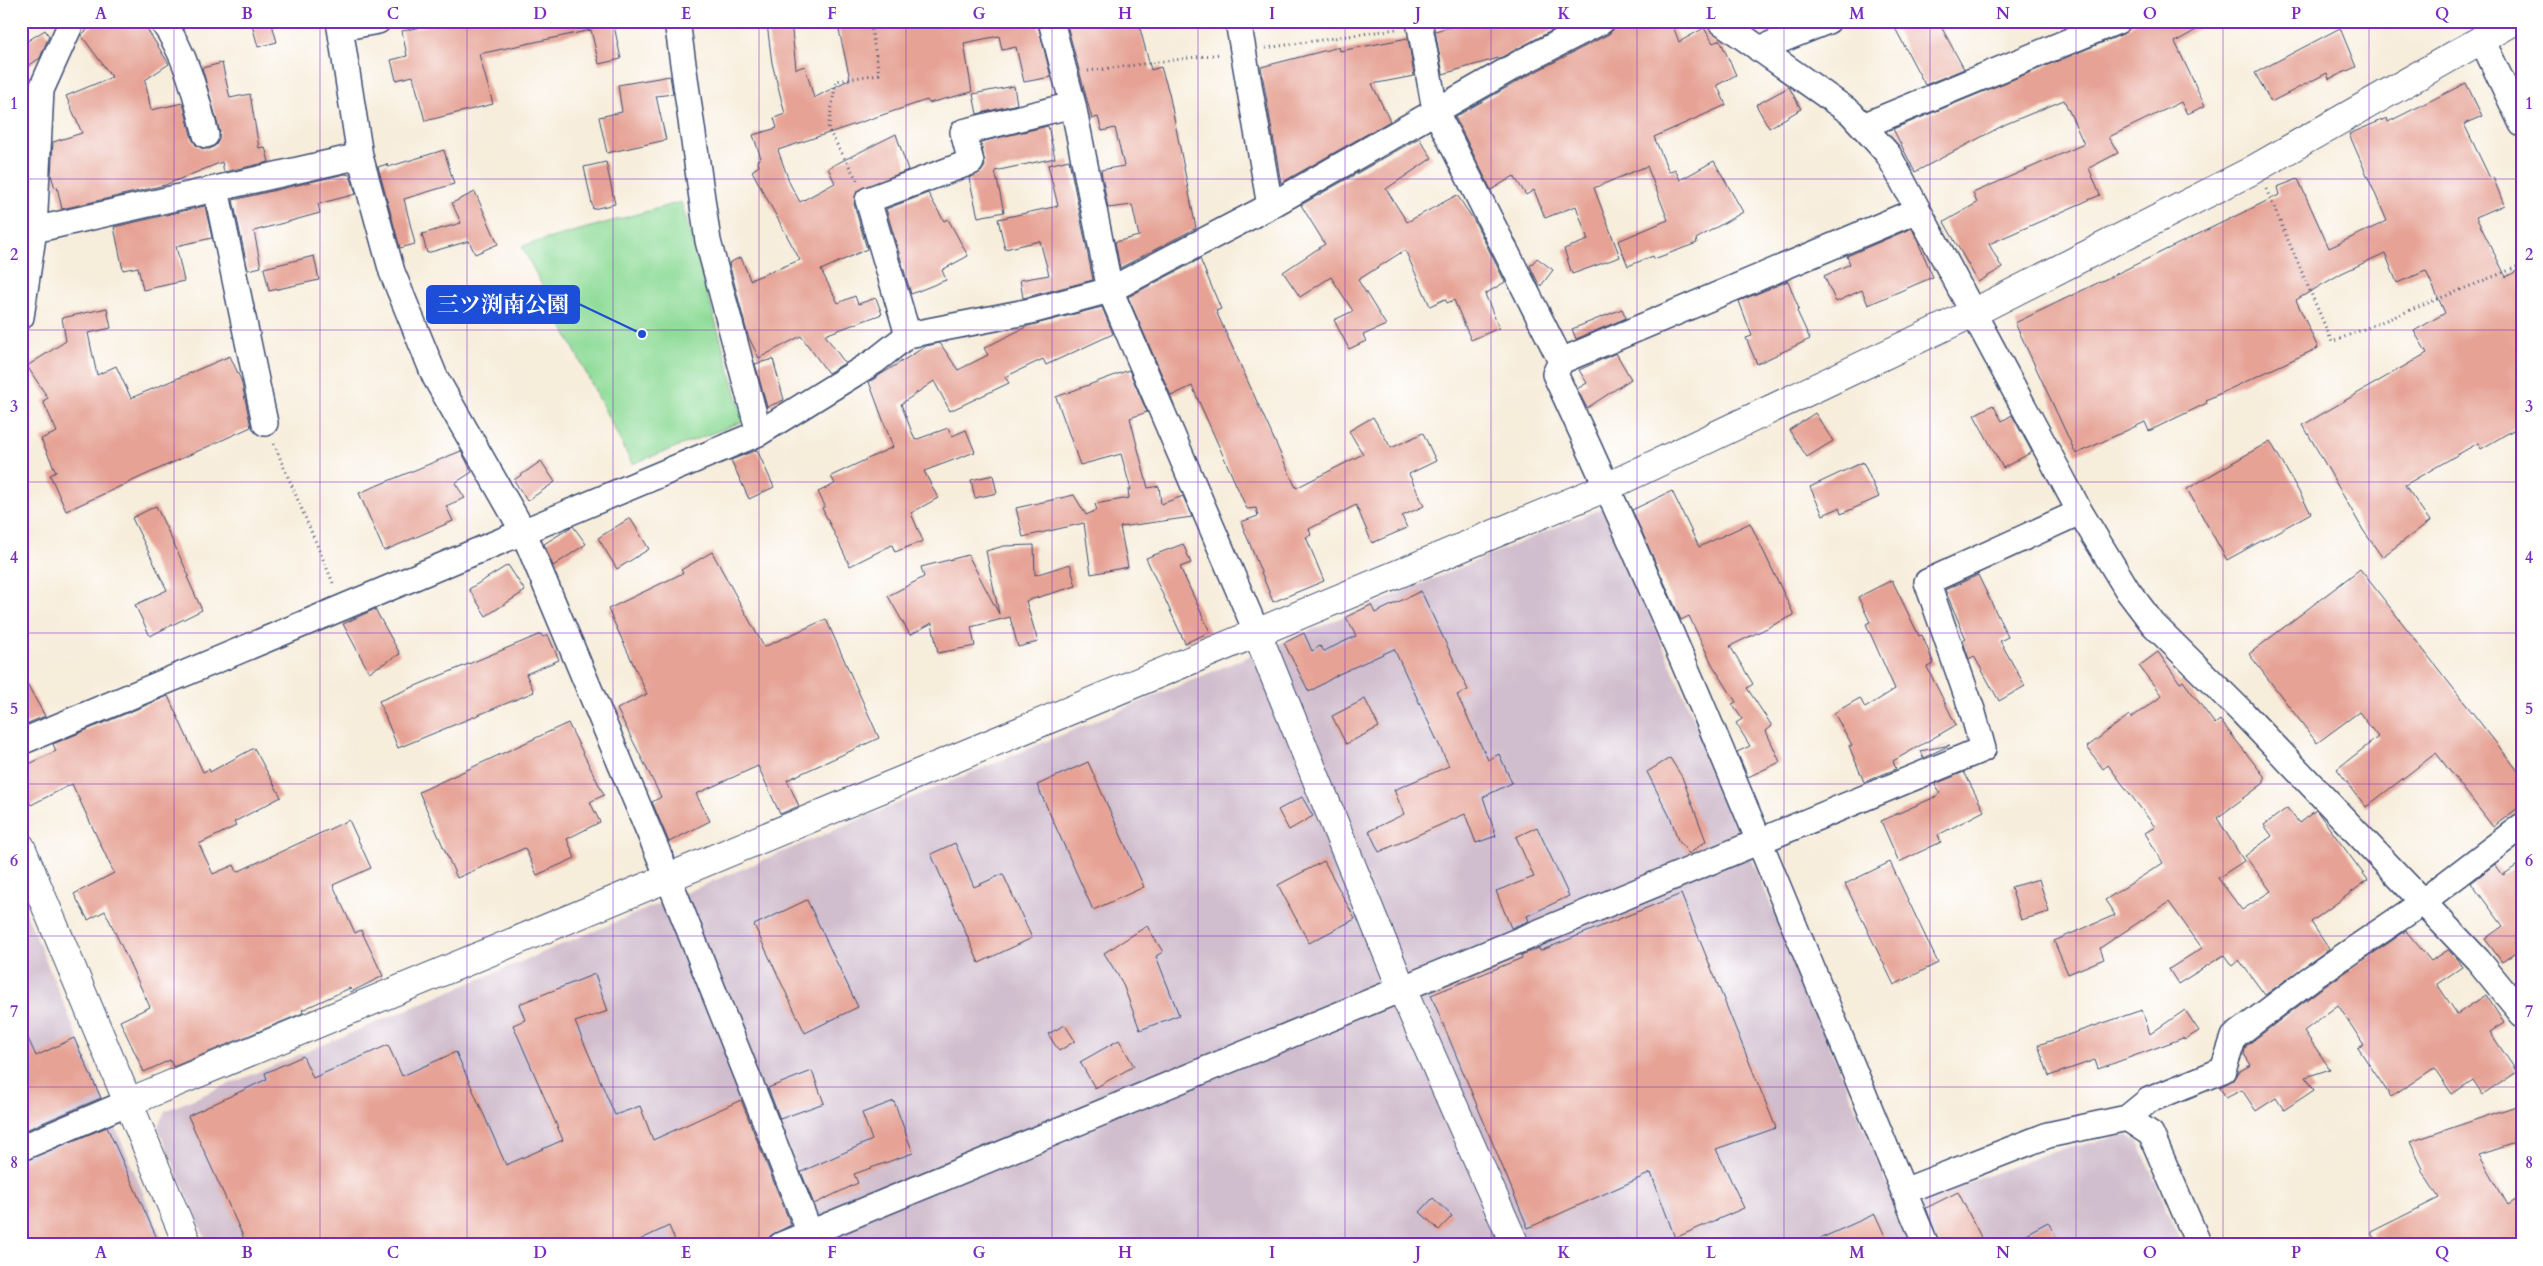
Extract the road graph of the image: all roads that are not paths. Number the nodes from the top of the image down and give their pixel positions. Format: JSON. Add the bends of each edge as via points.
{"nodes":[{"id":1,"x":72,"y":21,"type":"edge"},
{"id":2,"x":162,"y":21,"type":"edge"},
{"id":3,"x":378,"y":21,"type":"edge"},
{"id":4,"x":677,"y":21,"type":"edge"},
{"id":5,"x":1051,"y":21,"type":"edge"},
{"id":6,"x":1238,"y":21,"type":"edge"},
{"id":7,"x":1419,"y":21,"type":"edge"},
{"id":8,"x":1602,"y":21,"type":"edge"},
{"id":9,"x":1720,"y":21,"type":"edge"},
{"id":10,"x":1828,"y":21,"type":"edge"},
{"id":11,"x":2118,"y":21,"type":"edge"},
{"id":12,"x":2514,"y":21,"type":"edge"},
{"id":13,"x":340,"y":25,"type":"edge"},
{"id":14,"x":2477,"y":30,"type":"edge"},
{"id":15,"x":1759,"y":49,"type":"junction"},
{"id":16,"x":1073,"y":105,"type":"junction"},
{"id":17,"x":1435,"y":110,"type":"junction"},
{"id":18,"x":2522,"y":124,"type":"edge"},
{"id":19,"x":1863,"y":126,"type":"junction"},
{"id":20,"x":206,"y":135,"type":"dead end"},
{"id":21,"x":360,"y":156,"type":"junction"},
{"id":22,"x":216,"y":189,"type":"junction"},
{"id":23,"x":1270,"y":206,"type":"junction"},
{"id":24,"x":1918,"y":210,"type":"junction"},
{"id":25,"x":34,"y":230,"type":"junction"},
{"id":26,"x":1110,"y":290,"type":"junction"},
{"id":27,"x":1973,"y":313,"type":"junction"},
{"id":28,"x":21,"y":317,"type":"edge"},
{"id":29,"x":908,"y":335,"type":"junction"},
{"id":30,"x":1561,"y":361,"type":"junction"},
{"id":31,"x":265,"y":423,"type":"road end"},
{"id":32,"x":759,"y":433,"type":"junction"},
{"id":33,"x":1607,"y":487,"type":"junction"},
{"id":34,"x":2080,"y":512,"type":"junction"},
{"id":35,"x":523,"y":531,"type":"junction"},
{"id":36,"x":1257,"y":633,"type":"junction"},
{"id":37,"x":21,"y":742,"type":"edge"},
{"id":38,"x":2522,"y":826,"type":"edge"},
{"id":39,"x":1758,"y":840,"type":"junction"},
{"id":40,"x":21,"y":847,"type":"edge"},
{"id":41,"x":668,"y":877,"type":"junction"},
{"id":42,"x":2422,"y":903,"type":"junction"},
{"id":43,"x":1402,"y":987,"type":"junction"},
{"id":44,"x":2522,"y":1014,"type":"edge"},
{"id":45,"x":129,"y":1102,"type":"junction"},
{"id":46,"x":2127,"y":1118,"type":"junction"},
{"id":47,"x":21,"y":1148,"type":"edge"},
{"id":48,"x":1904,"y":1191,"type":"junction"},
{"id":49,"x":810,"y":1233,"type":"junction"},
{"id":50,"x":188,"y":1245,"type":"edge"},
{"id":51,"x":781,"y":1245,"type":"edge"},
{"id":52,"x":1514,"y":1245,"type":"edge"},
{"id":53,"x":1926,"y":1245,"type":"edge"},
{"id":54,"x":2199,"y":1245,"type":"edge"}],
"edges":[{"from":1,"to":25,"type":"street","via":[[41,90]]},
{"from":2,"to":20,"type":"street","via":[[172,35],[194,87]]},
{"from":3,"to":13,"type":"street"},
{"from":4,"to":32,"type":"street","via":[[708,241]]},
{"from":5,"to":16,"type":"street"},
{"from":6,"to":23,"type":"street"},
{"from":7,"to":17,"type":"street"},
{"from":8,"to":17,"type":"street"},
{"from":9,"to":15,"type":"street"},
{"from":10,"to":15,"type":"street"},
{"from":11,"to":19,"type":"street"},
{"from":12,"to":14,"type":"street"},
{"from":13,"to":21,"type":"street"},
{"from":14,"to":18,"type":"street"},
{"from":14,"to":27,"type":"street","via":[[2257,168]]},
{"from":15,"to":19,"type":"street","via":[[1851,113]]},
{"from":16,"to":26,"type":"street"},
{"from":16,"to":29,"type":"street","via":[[963,132],[970,162],[868,200]]},
{"from":17,"to":23,"type":"street"},
{"from":17,"to":30,"type":"street"},
{"from":19,"to":24,"type":"street","via":[[1888,154]]},
{"from":21,"to":22,"type":"street"},
{"from":21,"to":35,"type":"street","via":[[392,272],[435,377]]},
{"from":22,"to":25,"type":"street"},
{"from":22,"to":31,"type":"street"},
{"from":23,"to":26,"type":"street"},
{"from":24,"to":27,"type":"street"},
{"from":24,"to":30,"type":"street"},
{"from":25,"to":28,"type":"street"},
{"from":26,"to":29,"type":"street","via":[[1031,311]]},
{"from":26,"to":36,"type":"street"},
{"from":27,"to":33,"type":"street"},
{"from":27,"to":34,"type":"street"},
{"from":29,"to":32,"type":"street","via":[[875,361]]},
{"from":30,"to":33,"type":"street","via":[[1555,374]]},
{"from":32,"to":35,"type":"street"},
{"from":33,"to":36,"type":"street"},
{"from":33,"to":39,"type":"street"},
{"from":34,"to":39,"type":"street","via":[[1927,582],[1983,749]]},
{"from":34,"to":42,"type":"street","via":[[2128,591],[2153,624],[2242,712]]},
{"from":35,"to":37,"type":"street"},
{"from":35,"to":41,"type":"street"},
{"from":36,"to":41,"type":"street"},
{"from":36,"to":43,"type":"street"},
{"from":38,"to":42,"type":"street"},
{"from":39,"to":43,"type":"street"},
{"from":39,"to":48,"type":"street"},
{"from":40,"to":45,"type":"street"},
{"from":41,"to":45,"type":"street"},
{"from":41,"to":49,"type":"street"},
{"from":42,"to":44,"type":"street","via":[[2478,960]]},
{"from":42,"to":46,"type":"street","via":[[2310,979],[2234,1036],[2223,1070],[2149,1100]]},
{"from":43,"to":49,"type":"street"},
{"from":43,"to":52,"type":"street"},
{"from":45,"to":47,"type":"street"},
{"from":45,"to":50,"type":"street"},
{"from":46,"to":48,"type":"street","via":[[2048,1135]]},
{"from":46,"to":54,"type":"street","via":[[2151,1134]]},
{"from":48,"to":53,"type":"street"},
{"from":49,"to":51,"type":"street"}]}
